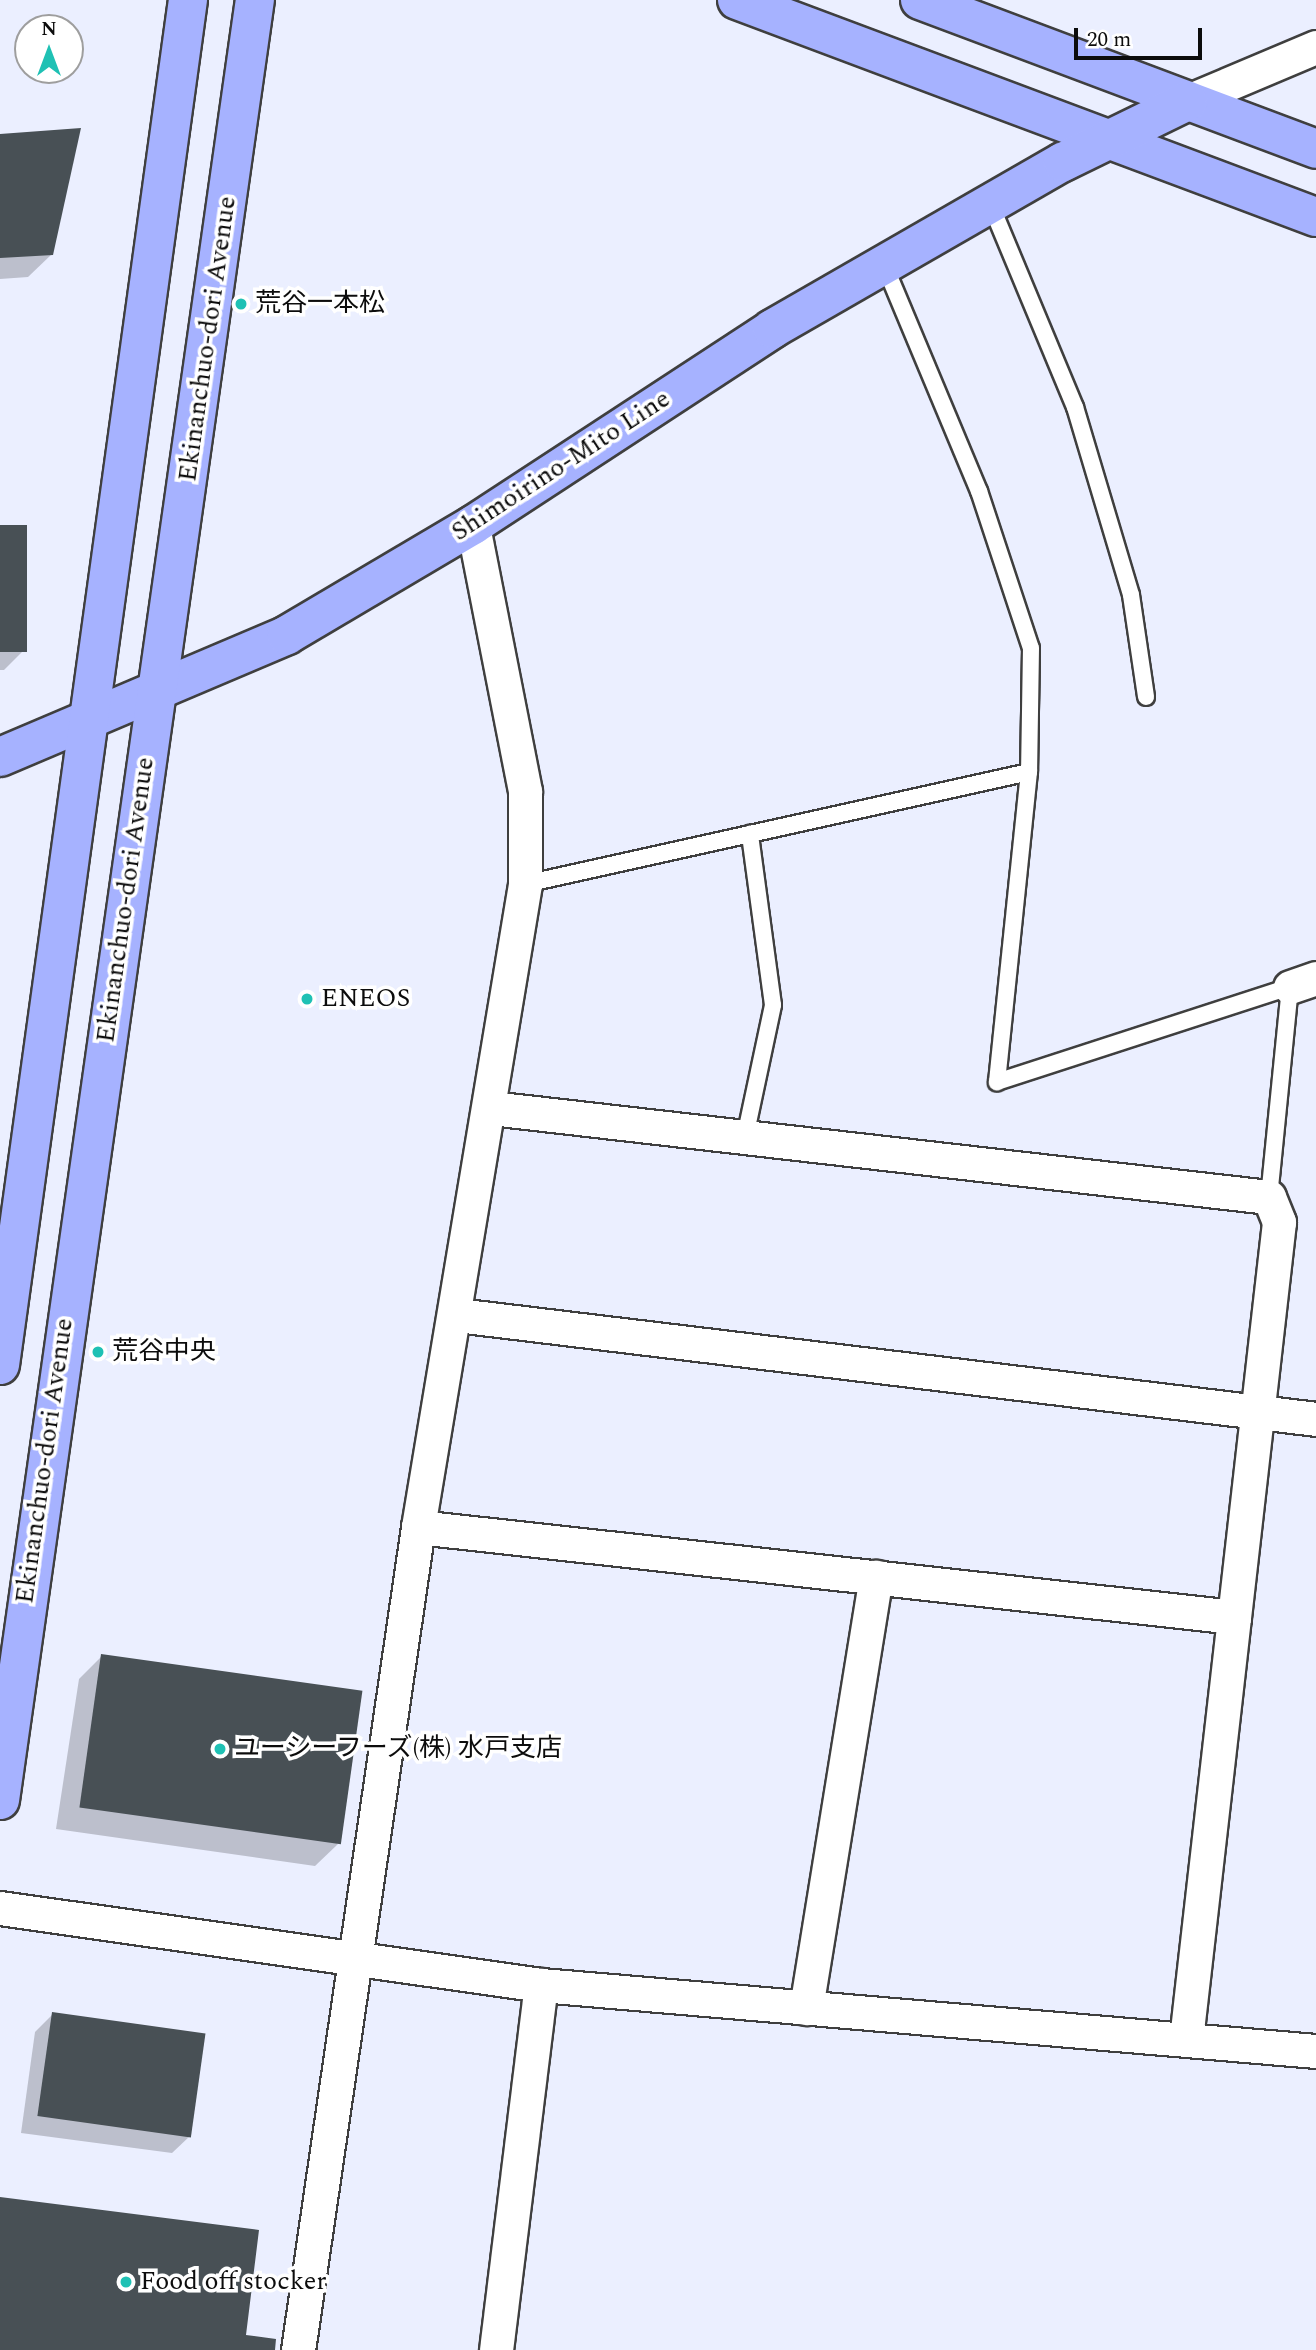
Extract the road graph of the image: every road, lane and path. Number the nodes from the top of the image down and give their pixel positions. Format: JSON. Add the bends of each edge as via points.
{"nodes":[{"id":1,"x":188,"y":0,"type":"edge"},
{"id":2,"x":255,"y":0,"type":"edge"},
{"id":3,"x":737,"y":0,"type":"edge"},
{"id":4,"x":920,"y":0,"type":"edge"},
{"id":5,"x":1316,"y":47,"type":"edge"},
{"id":6,"x":1188,"y":101,"type":"junction"},
{"id":7,"x":1104,"y":140,"type":"junction"},
{"id":8,"x":1316,"y":149,"type":"edge"},
{"id":9,"x":990,"y":203,"type":"junction"},
{"id":10,"x":1316,"y":217,"type":"edge"},
{"id":11,"x":884,"y":264,"type":"junction"},
{"id":12,"x":473,"y":525,"type":"junction"},
{"id":13,"x":157,"y":690,"type":"junction"},
{"id":14,"x":1146,"y":697,"type":"dead end"},
{"id":15,"x":86,"y":719,"type":"junction"},
{"id":16,"x":0,"y":757,"type":"edge"},
{"id":17,"x":1029,"y":772,"type":"junction"},
{"id":18,"x":750,"y":834,"type":"junction"},
{"id":19,"x":525,"y":884,"type":"junction"},
{"id":20,"x":1303,"y":982,"type":"edge"},
{"id":21,"x":491,"y":1108,"type":"junction"},
{"id":22,"x":745,"y":1137,"type":"junction"},
{"id":23,"x":1269,"y":1197,"type":"junction"},
{"id":24,"x":457,"y":1315,"type":"junction"},
{"id":25,"x":0,"y":1365,"type":"edge"},
{"id":26,"x":1257,"y":1412,"type":"junction"},
{"id":27,"x":1316,"y":1419,"type":"edge"},
{"id":28,"x":418,"y":1527,"type":"junction"},
{"id":29,"x":876,"y":1577,"type":"junction"},
{"id":30,"x":1234,"y":1617,"type":"junction"},
{"id":31,"x":0,"y":1800,"type":"edge"},
{"id":32,"x":0,"y":1908,"type":"edge"},
{"id":33,"x":350,"y":1962,"type":"junction"},
{"id":34,"x":541,"y":1985,"type":"junction"},
{"id":35,"x":806,"y":2008,"type":"junction"},
{"id":36,"x":1186,"y":2040,"type":"junction"},
{"id":37,"x":1316,"y":2051,"type":"edge"},
{"id":38,"x":298,"y":2350,"type":"edge"},
{"id":39,"x":496,"y":2350,"type":"edge"}],
"edges":[{"from":1,"to":15,"type":"street"},
{"from":2,"to":13,"type":"street","name":"Ekinanchuo-dori Avenue"},
{"from":3,"to":7,"type":"street"},
{"from":4,"to":6,"type":"street"},
{"from":5,"to":6,"type":"street"},
{"from":6,"to":7,"type":"street","name":"Shimoirino-Mito Line"},
{"from":6,"to":8,"type":"street"},
{"from":7,"to":9,"type":"street","name":"Shimoirino-Mito Line"},
{"from":7,"to":10,"type":"street"},
{"from":9,"to":11,"type":"street","name":"Shimoirino-Mito Line"},
{"from":9,"to":14,"type":"lane","via":[[1075,407],[1132,595]]},
{"from":11,"to":12,"type":"street","name":"Shimoirino-Mito Line","via":[[772,329]]},
{"from":11,"to":17,"type":"lane","via":[[979,491],[1031,648]]},
{"from":12,"to":13,"type":"street","name":"Shimoirino-Mito Line","via":[[287,635]]},
{"from":12,"to":19,"type":"street","via":[[525,790]]},
{"from":13,"to":15,"type":"street","name":"Shimoirino-Mito Line"},
{"from":13,"to":31,"type":"street","name":"Ekinanchuo-dori Avenue"},
{"from":15,"to":16,"type":"street","name":"Shimoirino-Mito Line"},
{"from":15,"to":25,"type":"street"},
{"from":17,"to":18,"type":"lane"},
{"from":17,"to":20,"type":"lane","via":[[997,1082]]},
{"from":18,"to":19,"type":"lane"},
{"from":18,"to":22,"type":"lane","via":[[773,1005]]},
{"from":19,"to":21,"type":"street"},
{"from":20,"to":23,"type":"lane"},
{"from":21,"to":22,"type":"street"},
{"from":21,"to":24,"type":"street"},
{"from":22,"to":23,"type":"street"},
{"from":23,"to":26,"type":"street","via":[[1279,1222]]},
{"from":24,"to":26,"type":"street"},
{"from":24,"to":28,"type":"street"},
{"from":26,"to":27,"type":"street"},
{"from":26,"to":30,"type":"street"},
{"from":28,"to":29,"type":"street"},
{"from":28,"to":33,"type":"street"},
{"from":29,"to":30,"type":"street"},
{"from":29,"to":35,"type":"street"},
{"from":30,"to":36,"type":"street"},
{"from":32,"to":33,"type":"street"},
{"from":33,"to":34,"type":"street"},
{"from":33,"to":38,"type":"street"},
{"from":34,"to":35,"type":"street"},
{"from":34,"to":39,"type":"street"},
{"from":35,"to":36,"type":"street"},
{"from":36,"to":37,"type":"street"}]}
